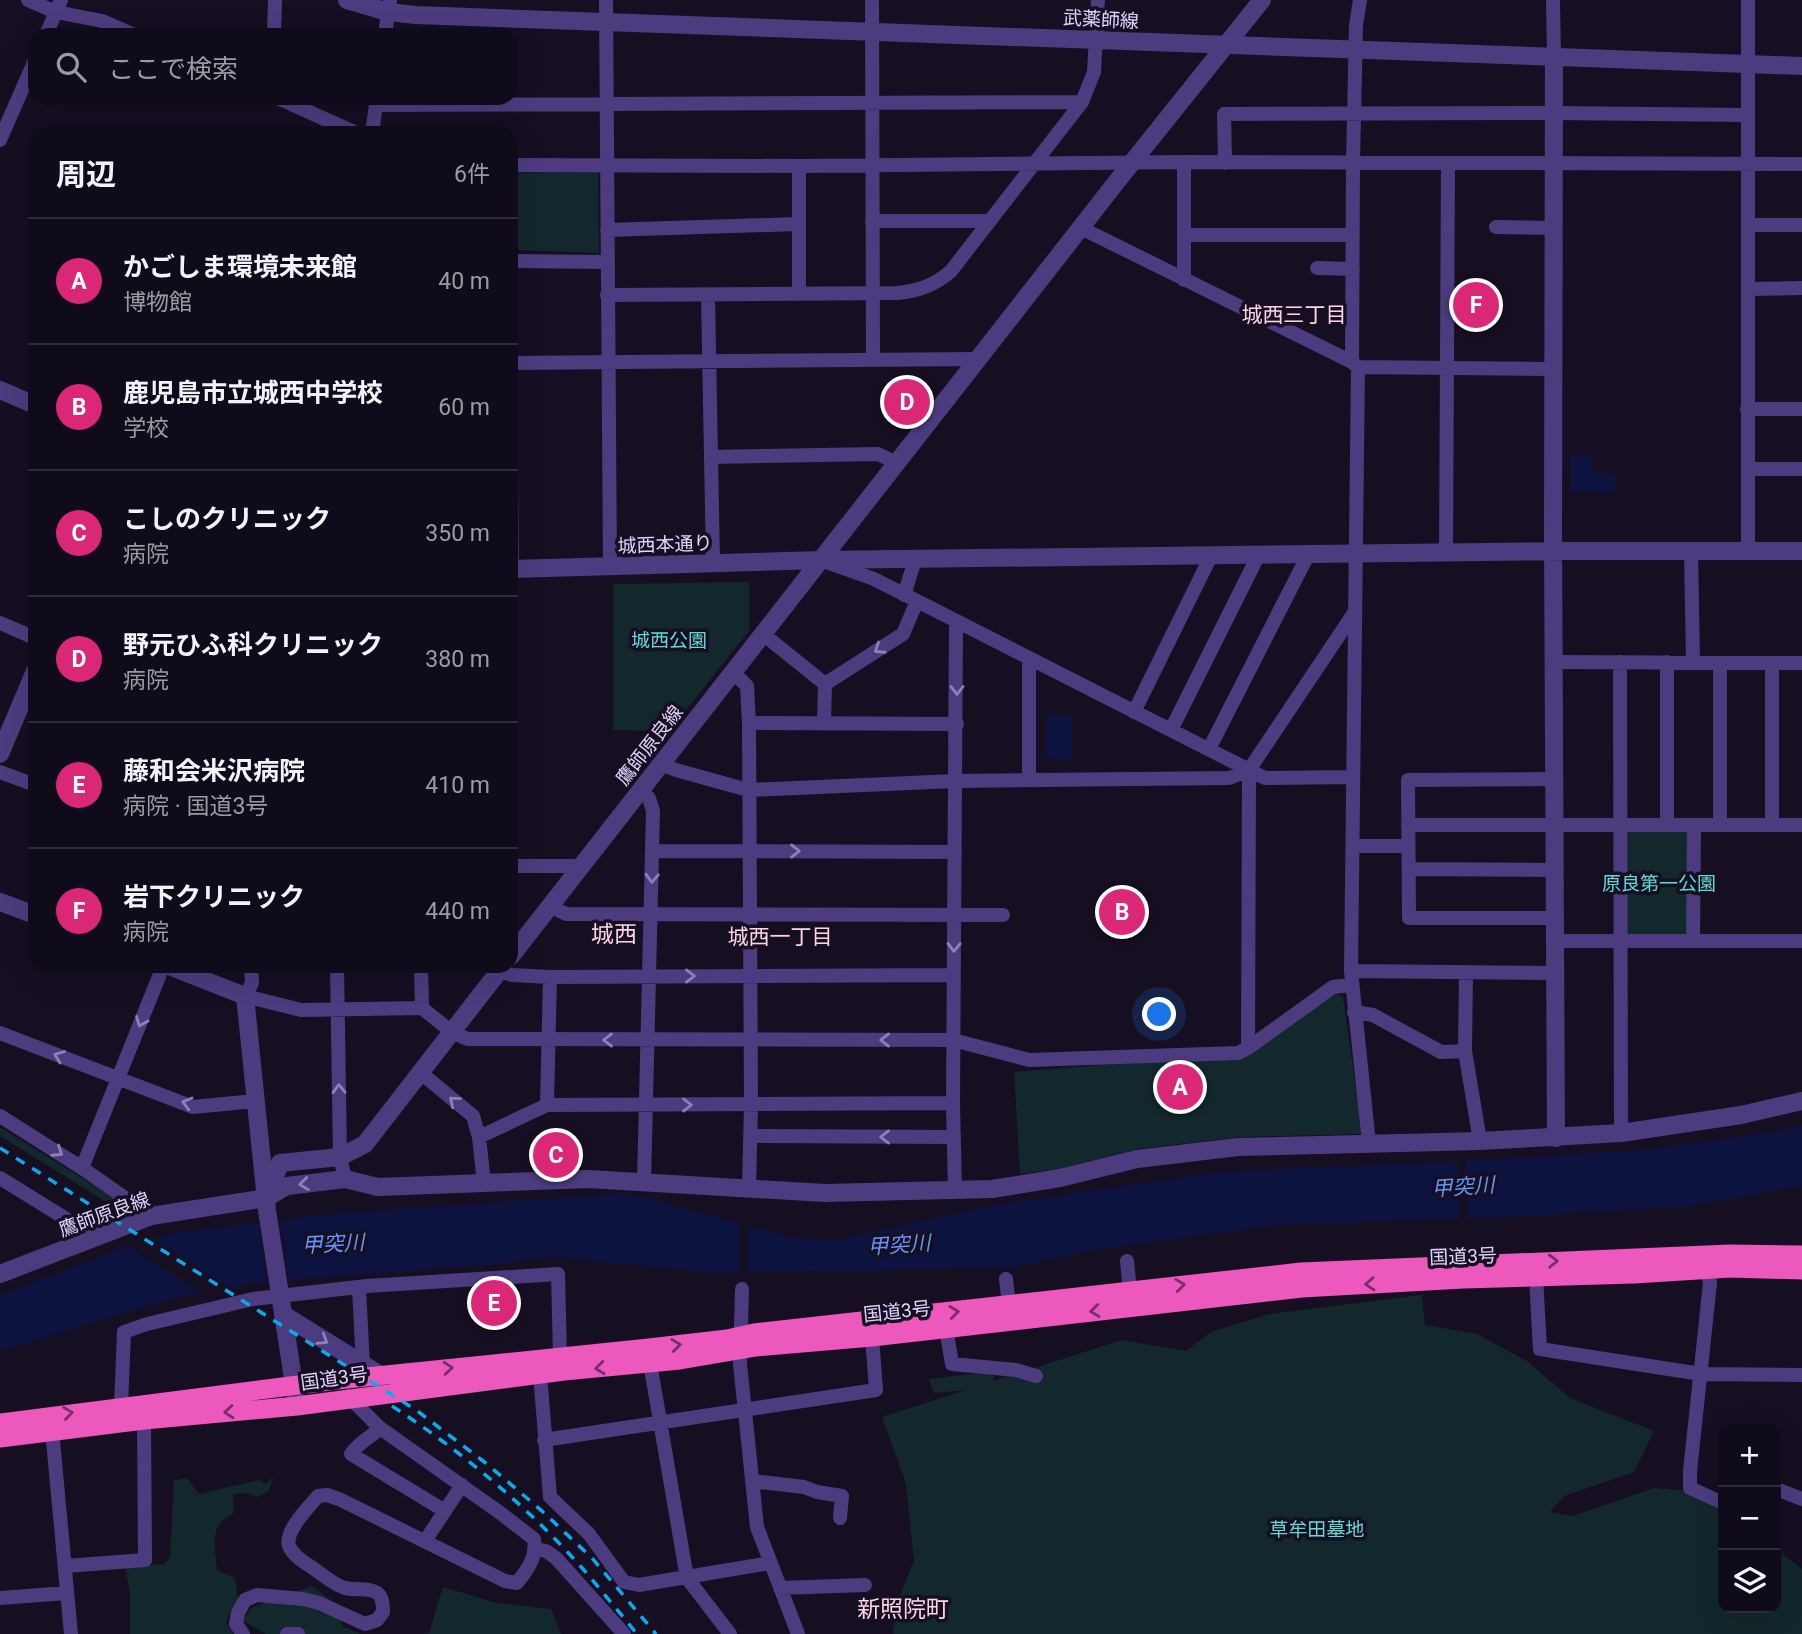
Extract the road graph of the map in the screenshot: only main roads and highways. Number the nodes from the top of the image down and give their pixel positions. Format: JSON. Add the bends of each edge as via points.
{"nodes":[{"id":1,"x":1802,"y":1255,"type":"edge"},
{"id":2,"x":1706,"y":1263,"type":"junction"},
{"id":3,"x":1802,"y":1270,"type":"edge"},
{"id":4,"x":740,"y":1343,"type":"junction"},
{"id":5,"x":0,"y":1423,"type":"edge"},
{"id":6,"x":0,"y":1438,"type":"edge"}],
"edges":[{"from":1,"to":2,"type":"highway","name":"国道3号"},
{"from":2,"to":3,"type":"highway","name":"国道3号"},
{"from":2,"to":4,"type":"highway","name":"国道3号","one_way":true,"via":[[1302,1288],[872,1337]]},
{"from":4,"to":2,"type":"highway","name":"国道3号","one_way":true,"via":[[1009,1305],[1301,1272]]},
{"from":5,"to":4,"type":"highway","name":"国道3号","one_way":true,"via":[[380,1375]]},
{"from":4,"to":6,"type":"highway","name":"国道3号","one_way":true,"via":[[680,1360]]}]}
